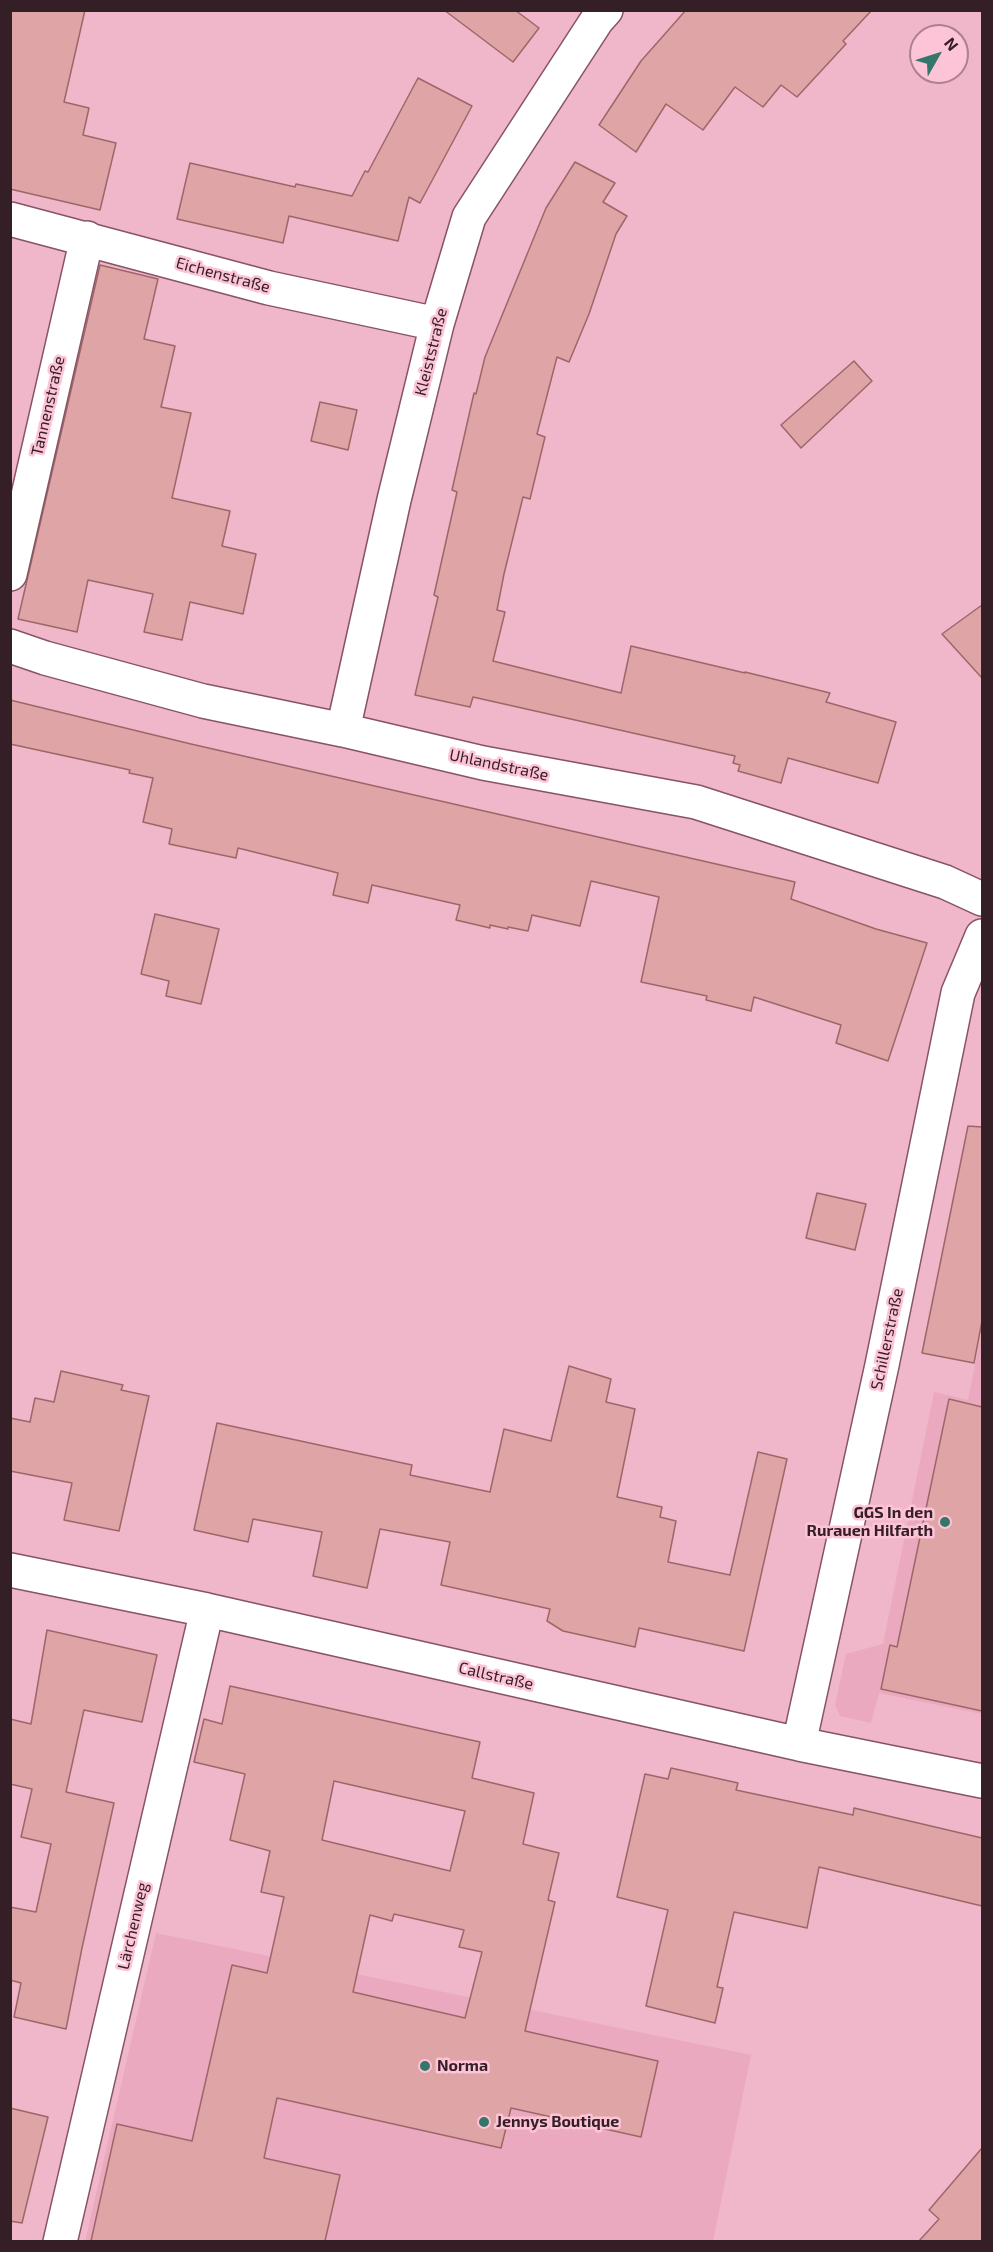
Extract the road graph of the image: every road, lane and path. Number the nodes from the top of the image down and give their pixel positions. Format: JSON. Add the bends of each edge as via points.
{"nodes":[{"id":1,"x":606,"y":10,"type":"edge"},
{"id":2,"x":10,"y":219,"type":"edge"},
{"id":3,"x":87,"y":238,"type":"junction"},
{"id":4,"x":437,"y":324,"type":"junction"},
{"id":5,"x":10,"y":574,"type":"edge"},
{"id":6,"x":10,"y":646,"type":"edge"},
{"id":7,"x":343,"y":730,"type":"junction"},
{"id":8,"x":982,"y":899,"type":"edge"},
{"id":9,"x":982,"y":936,"type":"edge"},
{"id":10,"x":10,"y":1570,"type":"edge"},
{"id":11,"x":207,"y":1610,"type":"junction"},
{"id":12,"x":799,"y":1744,"type":"junction"},
{"id":13,"x":982,"y":1781,"type":"edge"},
{"id":14,"x":60,"y":2241,"type":"edge"}],
"edges":[{"from":1,"to":4,"type":"street","name":"Kleiststraße","via":[[469,217]]},
{"from":2,"to":3,"type":"street","name":"Eichenstraße"},
{"from":3,"to":4,"type":"street","name":"Eichenstraße","via":[[269,288]]},
{"from":3,"to":5,"type":"street","name":"Tannenstraße"},
{"from":4,"to":7,"type":"street","name":"Kleiststraße"},
{"from":6,"to":7,"type":"street","name":"Uhlandstraße","via":[[203,701]]},
{"from":7,"to":8,"type":"street","name":"Uhlandstraße","via":[[483,763],[696,802],[945,882]]},
{"from":9,"to":12,"type":"street","name":"Schillerstraße","via":[[958,993]]},
{"from":10,"to":11,"type":"street","name":"Callstraße"},
{"from":11,"to":12,"type":"street","name":"Callstraße"},
{"from":11,"to":14,"type":"street","name":"Lärchenweg"},
{"from":12,"to":13,"type":"street","name":"Callstraße"}]}
